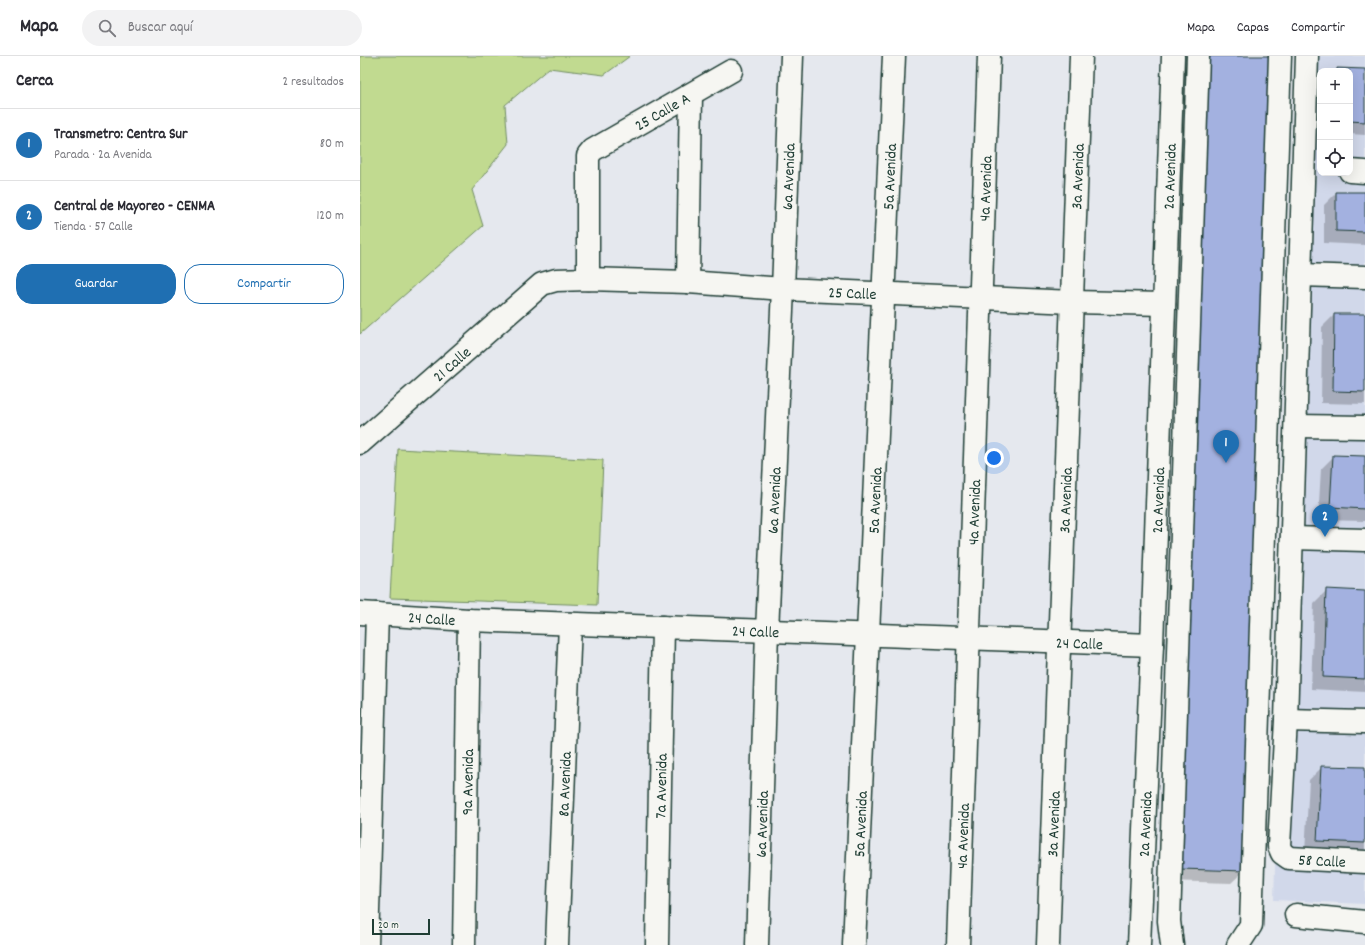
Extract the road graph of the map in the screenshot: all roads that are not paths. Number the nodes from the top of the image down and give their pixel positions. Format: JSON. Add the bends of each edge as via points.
{"nodes":[{"id":1,"x":792,"y":56,"type":"edge"},
{"id":2,"x":894,"y":56,"type":"edge"},
{"id":3,"x":988,"y":56,"type":"edge"},
{"id":4,"x":1081,"y":56,"type":"edge"},
{"id":5,"x":1173,"y":56,"type":"edge"},
{"id":6,"x":1198,"y":56,"type":"edge"},
{"id":7,"x":1280,"y":56,"type":"edge"},
{"id":8,"x":1307,"y":56,"type":"edge"},
{"id":9,"x":730,"y":71,"type":"dead end"},
{"id":10,"x":691,"y":95,"type":"junction"},
{"id":11,"x":1312,"y":169,"type":"edge"},
{"id":12,"x":1353,"y":172,"type":"edge"},
{"id":13,"x":1365,"y":172,"type":"edge"},
{"id":14,"x":1300,"y":275,"type":"junction"},
{"id":15,"x":1365,"y":277,"type":"edge"},
{"id":16,"x":588,"y":279,"type":"junction"},
{"id":17,"x":688,"y":282,"type":"junction"},
{"id":18,"x":542,"y":284,"type":"joint"},
{"id":19,"x":783,"y":289,"type":"junction"},
{"id":20,"x":884,"y":293,"type":"junction"},
{"id":21,"x":980,"y":297,"type":"junction"},
{"id":22,"x":1072,"y":302,"type":"junction"},
{"id":23,"x":1164,"y":304,"type":"junction"},
{"id":24,"x":1296,"y":426,"type":"junction"},
{"id":25,"x":1365,"y":427,"type":"edge"},
{"id":26,"x":360,"y":443,"type":"edge"},
{"id":27,"x":1292,"y":538,"type":"junction"},
{"id":28,"x":1365,"y":540,"type":"edge"},
{"id":29,"x":369,"y":613,"type":"edge"},
{"id":30,"x":469,"y":620,"type":"junction"},
{"id":31,"x":570,"y":624,"type":"junction"},
{"id":32,"x":663,"y":627,"type":"junction"},
{"id":33,"x":767,"y":631,"type":"junction"},
{"id":34,"x":869,"y":635,"type":"junction"},
{"id":35,"x":968,"y":638,"type":"junction"},
{"id":36,"x":1060,"y":642,"type":"junction"},
{"id":37,"x":1152,"y":645,"type":"junction"},
{"id":38,"x":1286,"y":720,"type":"junction"},
{"id":39,"x":1365,"y":722,"type":"edge"},
{"id":40,"x":1365,"y":862,"type":"edge"},
{"id":41,"x":1296,"y":915,"type":"dead end"},
{"id":42,"x":1365,"y":922,"type":"edge"},
{"id":43,"x":1254,"y":935,"type":"edge"},
{"id":44,"x":367,"y":945,"type":"edge"},
{"id":45,"x":464,"y":945,"type":"edge"},
{"id":46,"x":557,"y":945,"type":"edge"},
{"id":47,"x":658,"y":945,"type":"edge"},
{"id":48,"x":757,"y":945,"type":"edge"},
{"id":49,"x":854,"y":945,"type":"edge"},
{"id":50,"x":958,"y":945,"type":"edge"},
{"id":51,"x":1048,"y":945,"type":"edge"},
{"id":52,"x":1139,"y":945,"type":"edge"},
{"id":53,"x":1172,"y":945,"type":"edge"},
{"id":54,"x":1238,"y":945,"type":"edge"}],
"edges":[{"from":1,"to":19,"type":"street","name":"6a Avenida"},
{"from":2,"to":20,"type":"street","name":"5a Avenida"},
{"from":3,"to":21,"type":"street","name":"4a Avenida"},
{"from":4,"to":22,"type":"street","name":"3a Avenida"},
{"from":5,"to":23,"type":"street","name":"2a Avenida"},
{"from":6,"to":53,"type":"street","via":[[1169,921]]},
{"from":7,"to":43,"type":"street"},
{"from":8,"to":11,"type":"street"},
{"from":9,"to":10,"type":"street","name":"25 Calle A"},
{"from":10,"to":16,"type":"street","name":"25 Calle A","via":[[593,150],[588,156]]},
{"from":10,"to":17,"type":"street"},
{"from":11,"to":14,"type":"street"},
{"from":12,"to":13,"type":"street"},
{"from":14,"to":15,"type":"street"},
{"from":14,"to":24,"type":"street"},
{"from":16,"to":17,"type":"street","name":"25 Calle"},
{"from":16,"to":18,"type":"street","name":"25 Calle","via":[[556,280]]},
{"from":17,"to":19,"type":"street","name":"25 Calle"},
{"from":18,"to":26,"type":"street","name":"21 Calle"},
{"from":19,"to":20,"type":"street","name":"25 Calle"},
{"from":19,"to":33,"type":"street","name":"6a Avenida"},
{"from":20,"to":21,"type":"street","name":"25 Calle"},
{"from":20,"to":34,"type":"street","name":"5a Avenida"},
{"from":21,"to":22,"type":"street","name":"25 Calle"},
{"from":21,"to":35,"type":"street","name":"4a Avenida"},
{"from":22,"to":23,"type":"street","name":"25 Calle"},
{"from":22,"to":36,"type":"street","name":"3a Avenida"},
{"from":23,"to":37,"type":"street","name":"2a Avenida"},
{"from":24,"to":25,"type":"street"},
{"from":24,"to":27,"type":"street"},
{"from":27,"to":28,"type":"street"},
{"from":27,"to":38,"type":"street"},
{"from":29,"to":30,"type":"street","name":"24 Calle"},
{"from":29,"to":44,"type":"street"},
{"from":30,"to":31,"type":"street","name":"24 Calle"},
{"from":30,"to":45,"type":"street","name":"9a Avenida"},
{"from":31,"to":32,"type":"street","name":"24 Calle"},
{"from":31,"to":46,"type":"street","name":"8a Avenida"},
{"from":32,"to":33,"type":"street","name":"24 Calle"},
{"from":32,"to":47,"type":"street","name":"7a Avenida"},
{"from":33,"to":34,"type":"street","name":"24 Calle"},
{"from":33,"to":48,"type":"street","name":"6a Avenida"},
{"from":34,"to":35,"type":"street","name":"24 Calle"},
{"from":34,"to":49,"type":"street","name":"5a Avenida"},
{"from":35,"to":36,"type":"street","name":"24 Calle"},
{"from":35,"to":50,"type":"street","name":"4a Avenida"},
{"from":36,"to":37,"type":"street","name":"24 Calle"},
{"from":36,"to":51,"type":"street","name":"3a Avenida"},
{"from":37,"to":52,"type":"street","name":"2a Avenida"},
{"from":38,"to":39,"type":"street"},
{"from":38,"to":40,"type":"street","name":"58 Calle","via":[[1279,846],[1282,853],[1289,858]]},
{"from":41,"to":42,"type":"street"},
{"from":43,"to":54,"type":"street"}]}
